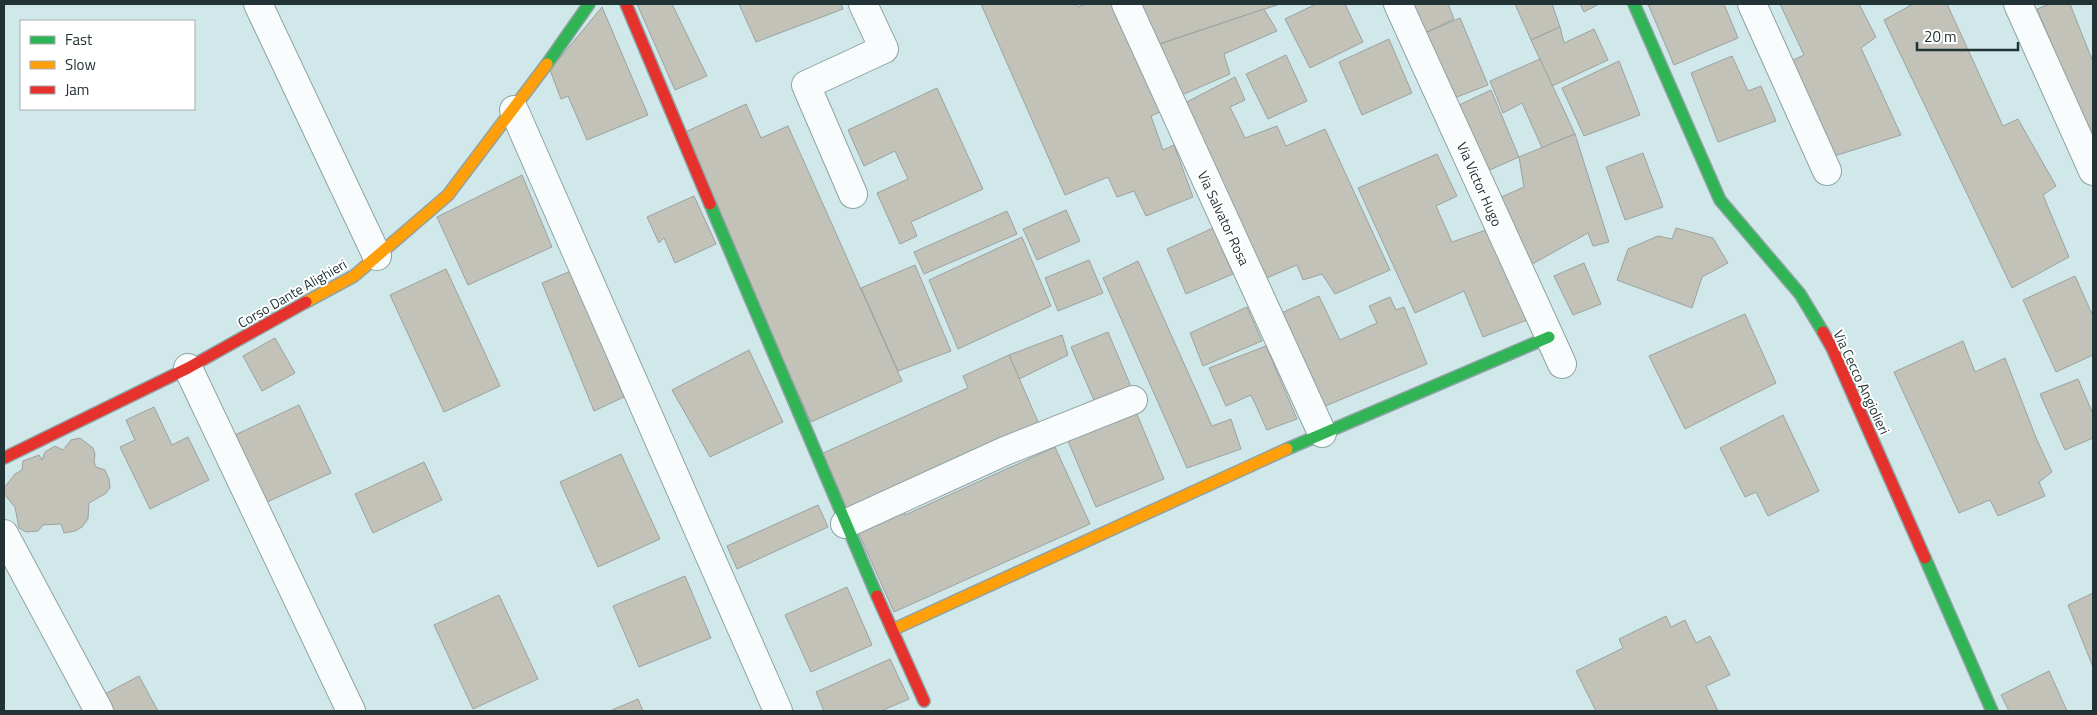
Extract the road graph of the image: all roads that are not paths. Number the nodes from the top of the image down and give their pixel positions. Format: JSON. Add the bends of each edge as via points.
{"nodes":[{"id":1,"x":258,"y":4,"type":"edge"},
{"id":2,"x":589,"y":4,"type":"edge"},
{"id":3,"x":626,"y":4,"type":"edge"},
{"id":4,"x":863,"y":4,"type":"edge"},
{"id":5,"x":1126,"y":4,"type":"edge"},
{"id":6,"x":1398,"y":4,"type":"edge"},
{"id":7,"x":1634,"y":4,"type":"edge"},
{"id":8,"x":1752,"y":4,"type":"edge"},
{"id":9,"x":2018,"y":4,"type":"edge"},
{"id":10,"x":514,"y":110,"type":"junction"},
{"id":11,"x":1827,"y":171,"type":"dead end"},
{"id":12,"x":2093,"y":171,"type":"edge"},
{"id":13,"x":853,"y":194,"type":"dead end"},
{"id":14,"x":377,"y":256,"type":"junction"},
{"id":15,"x":1549,"y":337,"type":"junction"},
{"id":16,"x":1562,"y":364,"type":"dead end"},
{"id":17,"x":188,"y":368,"type":"junction"},
{"id":18,"x":1133,"y":400,"type":"dead end"},
{"id":19,"x":1322,"y":433,"type":"junction"},
{"id":20,"x":4,"y":458,"type":"edge"},
{"id":21,"x":845,"y":524,"type":"junction"},
{"id":22,"x":4,"y":534,"type":"edge"},
{"id":23,"x":892,"y":630,"type":"junction"},
{"id":24,"x":924,"y":702,"type":"dead end"},
{"id":25,"x":99,"y":711,"type":"edge"},
{"id":26,"x":351,"y":711,"type":"edge"},
{"id":27,"x":778,"y":711,"type":"edge"},
{"id":28,"x":1992,"y":711,"type":"edge"}],
"edges":[{"from":1,"to":14,"type":"street"},
{"from":2,"to":10,"type":"street","name":"Corso Dante Alighieri"},
{"from":3,"to":21,"type":"street"},
{"from":4,"to":13,"type":"street","via":[[884,49],[806,85]]},
{"from":5,"to":19,"type":"street","name":"Via Salvator Rosa"},
{"from":6,"to":15,"type":"street","name":"Via Victor Hugo"},
{"from":7,"to":28,"type":"street","name":"Via Cecco Angiolieri","via":[[1720,200],[1800,294],[1832,348]]},
{"from":8,"to":11,"type":"street"},
{"from":9,"to":12,"type":"street"},
{"from":10,"to":14,"type":"street","name":"Corso Dante Alighieri","via":[[448,195]]},
{"from":10,"to":27,"type":"street"},
{"from":14,"to":17,"type":"street","name":"Corso Dante Alighieri","via":[[354,276]]},
{"from":15,"to":16,"type":"street","name":"Via Victor Hugo"},
{"from":15,"to":19,"type":"street"},
{"from":17,"to":20,"type":"street","name":"Corso Dante Alighieri"},
{"from":17,"to":26,"type":"street"},
{"from":18,"to":21,"type":"street","via":[[1005,451]]},
{"from":19,"to":23,"type":"street"},
{"from":21,"to":23,"type":"street"},
{"from":22,"to":25,"type":"street"},
{"from":23,"to":24,"type":"street"}]}
